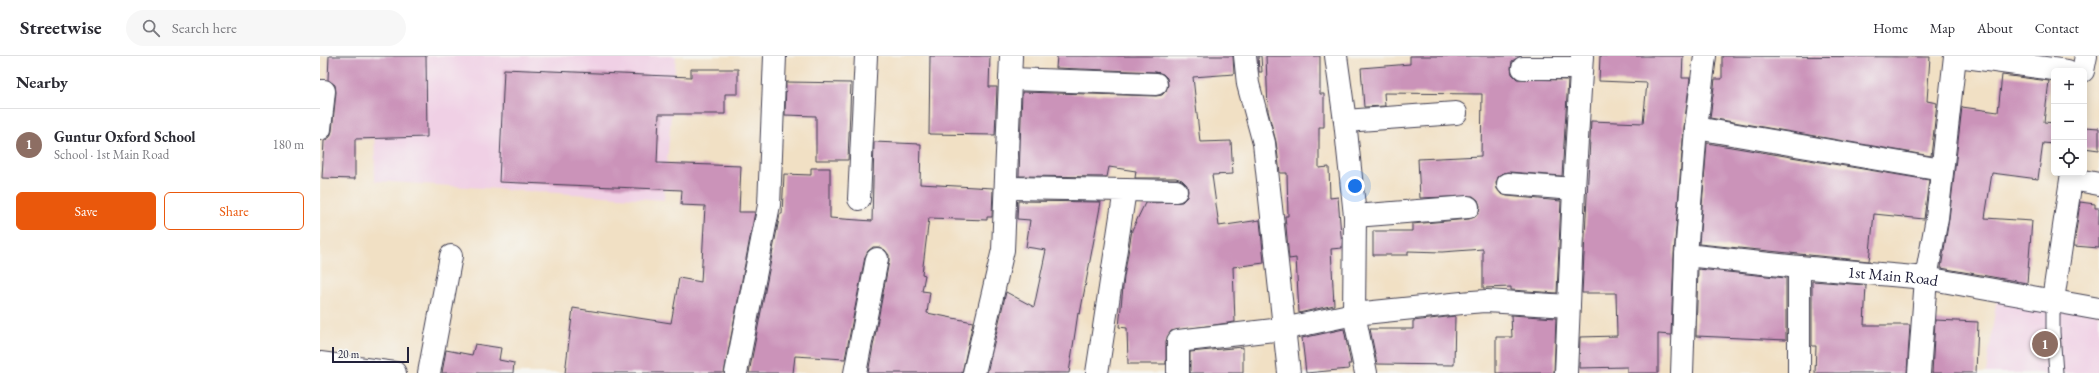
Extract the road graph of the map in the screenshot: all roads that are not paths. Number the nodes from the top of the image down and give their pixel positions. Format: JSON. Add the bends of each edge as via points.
{"nodes":[{"id":1,"x":775,"y":56,"type":"edge"},
{"id":2,"x":866,"y":56,"type":"edge"},
{"id":3,"x":1010,"y":56,"type":"edge"},
{"id":4,"x":1245,"y":56,"type":"edge"},
{"id":5,"x":1336,"y":56,"type":"edge"},
{"id":6,"x":1704,"y":56,"type":"edge"},
{"id":7,"x":1955,"y":56,"type":"edge"},
{"id":8,"x":1958,"y":56,"type":"edge"},
{"id":9,"x":2086,"y":56,"type":"edge"},
{"id":10,"x":1582,"y":62,"type":"edge"},
{"id":11,"x":1523,"y":68,"type":"dead end"},
{"id":12,"x":2084,"y":68,"type":"edge"},
{"id":13,"x":2051,"y":69,"type":"edge"},
{"id":14,"x":2087,"y":73,"type":"edge"},
{"id":15,"x":2099,"y":76,"type":"edge"},
{"id":16,"x":1010,"y":79,"type":"junction"},
{"id":17,"x":1156,"y":84,"type":"dead end"},
{"id":18,"x":320,"y":91,"type":"edge"},
{"id":19,"x":1456,"y":113,"type":"dead end"},
{"id":20,"x":1345,"y":121,"type":"junction"},
{"id":21,"x":1696,"y":128,"type":"junction"},
{"id":22,"x":320,"y":129,"type":"edge"},
{"id":23,"x":1942,"y":170,"type":"junction"},
{"id":24,"x":2072,"y":176,"type":"edge"},
{"id":25,"x":1508,"y":184,"type":"dead end"},
{"id":26,"x":2099,"y":184,"type":"edge"},
{"id":27,"x":1006,"y":188,"type":"junction"},
{"id":28,"x":1574,"y":189,"type":"junction"},
{"id":29,"x":1125,"y":190,"type":"junction"},
{"id":30,"x":1176,"y":191,"type":"dead end"},
{"id":31,"x":859,"y":199,"type":"dead end"},
{"id":32,"x":1468,"y":207,"type":"dead end"},
{"id":33,"x":1355,"y":216,"type":"junction"},
{"id":34,"x":1686,"y":255,"type":"junction"},
{"id":35,"x":451,"y":256,"type":"dead end"},
{"id":36,"x":877,"y":259,"type":"dead end"},
{"id":37,"x":1799,"y":268,"type":"junction"},
{"id":38,"x":1926,"y":278,"type":"junction"},
{"id":39,"x":2053,"y":300,"type":"junction"},
{"id":40,"x":1569,"y":306,"type":"junction"},
{"id":41,"x":2099,"y":309,"type":"edge"},
{"id":42,"x":1354,"y":314,"type":"junction"},
{"id":43,"x":1283,"y":329,"type":"junction"},
{"id":44,"x":320,"y":363,"type":"edge"},
{"id":45,"x":395,"y":373,"type":"edge"},
{"id":46,"x":429,"y":373,"type":"edge"},
{"id":47,"x":736,"y":373,"type":"edge"},
{"id":48,"x":854,"y":373,"type":"edge"},
{"id":49,"x":974,"y":373,"type":"edge"},
{"id":50,"x":1097,"y":373,"type":"edge"},
{"id":51,"x":1178,"y":373,"type":"edge"},
{"id":52,"x":1289,"y":373,"type":"edge"},
{"id":53,"x":1366,"y":373,"type":"edge"},
{"id":54,"x":1566,"y":373,"type":"edge"},
{"id":55,"x":1682,"y":373,"type":"edge"},
{"id":56,"x":1798,"y":373,"type":"edge"},
{"id":57,"x":1919,"y":373,"type":"edge"},
{"id":58,"x":2056,"y":373,"type":"edge"}],
"edges":[{"from":1,"to":47,"type":"street","via":[[769,205]]},
{"from":2,"to":31,"type":"street"},
{"from":3,"to":16,"type":"street"},
{"from":4,"to":43,"type":"street","via":[[1248,84],[1264,143]]},
{"from":5,"to":20,"type":"street"},
{"from":6,"to":21,"type":"street"},
{"from":7,"to":23,"type":"street"},
{"from":8,"to":13,"type":"street"},
{"from":9,"to":12,"type":"street"},
{"from":10,"to":11,"type":"street"},
{"from":10,"to":28,"type":"street"},
{"from":14,"to":15,"type":"street"},
{"from":16,"to":17,"type":"street"},
{"from":16,"to":27,"type":"street"},
{"from":18,"to":22,"type":"street","via":[[324,91]]},
{"from":19,"to":20,"type":"street"},
{"from":20,"to":33,"type":"street"},
{"from":21,"to":23,"type":"street"},
{"from":21,"to":34,"type":"street"},
{"from":23,"to":38,"type":"street"},
{"from":24,"to":26,"type":"street"},
{"from":24,"to":39,"type":"street"},
{"from":25,"to":28,"type":"street"},
{"from":27,"to":29,"type":"street"},
{"from":27,"to":49,"type":"street","via":[[1003,250]]},
{"from":28,"to":40,"type":"street"},
{"from":29,"to":30,"type":"street"},
{"from":29,"to":50,"type":"street"},
{"from":32,"to":33,"type":"street"},
{"from":33,"to":42,"type":"street"},
{"from":34,"to":37,"type":"street","name":"1st Main Road"},
{"from":34,"to":55,"type":"street"},
{"from":35,"to":46,"type":"street"},
{"from":36,"to":48,"type":"street"},
{"from":37,"to":38,"type":"street","name":"1st Main Road"},
{"from":37,"to":56,"type":"street"},
{"from":38,"to":39,"type":"street","name":"1st Main Road"},
{"from":38,"to":57,"type":"street"},
{"from":39,"to":41,"type":"street","name":"1st Main Road"},
{"from":39,"to":58,"type":"lane"},
{"from":40,"to":42,"type":"street","via":[[1479,301]]},
{"from":40,"to":54,"type":"street"},
{"from":42,"to":43,"type":"street"},
{"from":42,"to":53,"type":"street"},
{"from":43,"to":51,"type":"street","via":[[1178,341]]},
{"from":43,"to":52,"type":"street"},
{"from":44,"to":45,"type":"street"}]}
